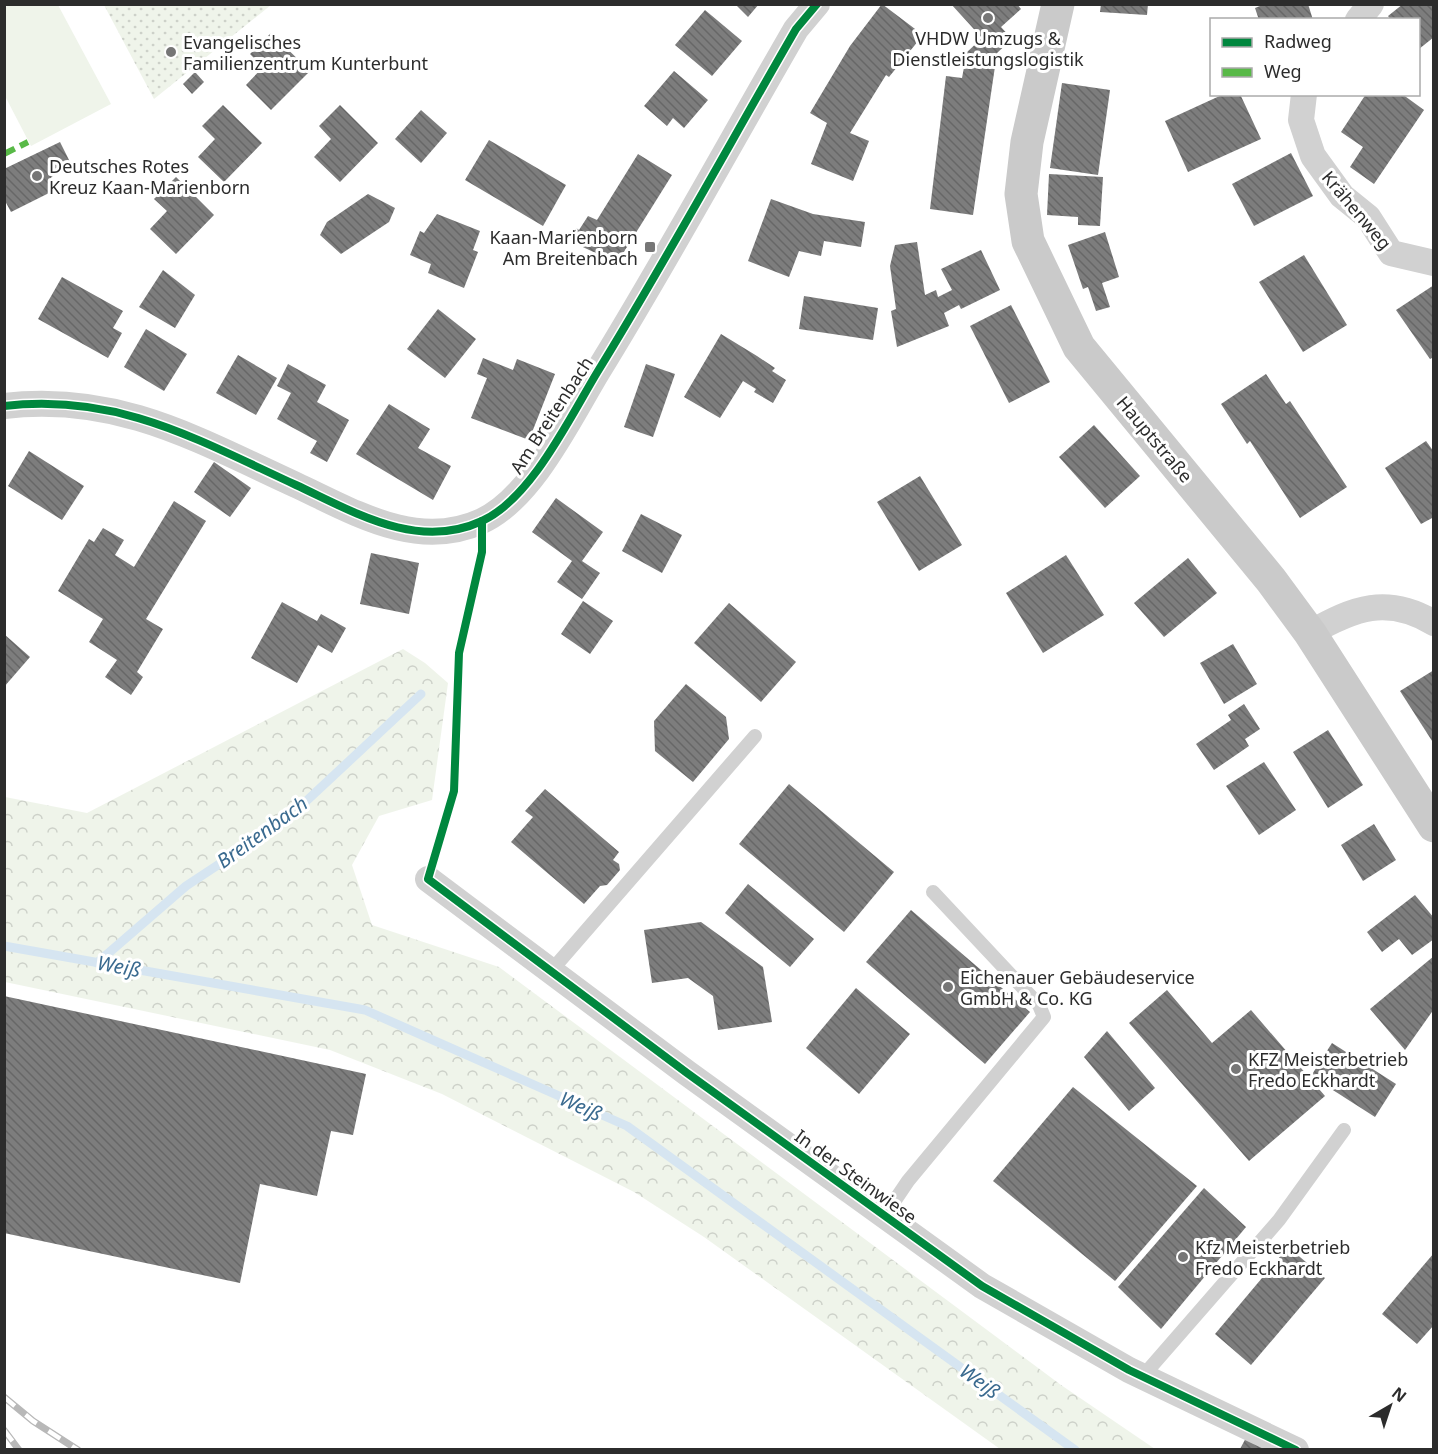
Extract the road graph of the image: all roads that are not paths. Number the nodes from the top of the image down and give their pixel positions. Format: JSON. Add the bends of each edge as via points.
{"nodes":[{"id":1,"x":817,"y":4,"type":"edge"},
{"id":2,"x":1058,"y":4,"type":"edge"},
{"id":3,"x":1371,"y":4,"type":"edge"},
{"id":4,"x":1360,"y":18,"type":"edge"},
{"id":5,"x":1304,"y":96,"type":"edge"},
{"id":6,"x":1434,"y":262,"type":"edge"},
{"id":7,"x":6,"y":399,"type":"edge"},
{"id":8,"x":1434,"y":622,"type":"edge"},
{"id":9,"x":1310,"y":633,"type":"junction"},
{"id":10,"x":755,"y":736,"type":"dead end"},
{"id":11,"x":1434,"y":826,"type":"edge"},
{"id":12,"x":428,"y":879,"type":"dead end"},
{"id":13,"x":933,"y":892,"type":"dead end"},
{"id":14,"x":551,"y":971,"type":"junction"},
{"id":15,"x":1344,"y":1130,"type":"dead end"},
{"id":16,"x":885,"y":1215,"type":"junction"},
{"id":17,"x":1143,"y":1376,"type":"junction"},
{"id":18,"x":1296,"y":1449,"type":"edge"}],
"edges":[{"from":1,"to":7,"type":"street","name":"Am Breitenbach","via":[[795,29],[643,298],[547,454],[505,507],[482,521],[449,531],[416,532],[380,524],[186,435],[117,410]]},
{"from":2,"to":9,"type":"main road","name":"Hauptstraße","via":[[1027,142],[1021,194],[1028,241],[1079,347]]},
{"from":3,"to":4,"type":"street"},
{"from":5,"to":6,"type":"street","name":"Krähenweg","via":[[1301,120],[1313,156],[1342,196],[1368,217],[1391,253]]},
{"from":8,"to":9,"type":"street","via":[[1407,609],[1377,608],[1340,616]]},
{"from":9,"to":11,"type":"main road","name":"Hauptstraße"},
{"from":10,"to":14,"type":"lane"},
{"from":12,"to":14,"type":"street","name":"In der Steinwiese"},
{"from":13,"to":16,"type":"lane","via":[[1039,1005],[1044,1017],[908,1181]]},
{"from":14,"to":16,"type":"street","name":"In der Steinwiese"},
{"from":15,"to":17,"type":"lane","via":[[1279,1220]]},
{"from":16,"to":17,"type":"street","name":"In der Steinwiese","via":[[982,1286]]},
{"from":17,"to":18,"type":"street","name":"In der Steinwiese"}]}
